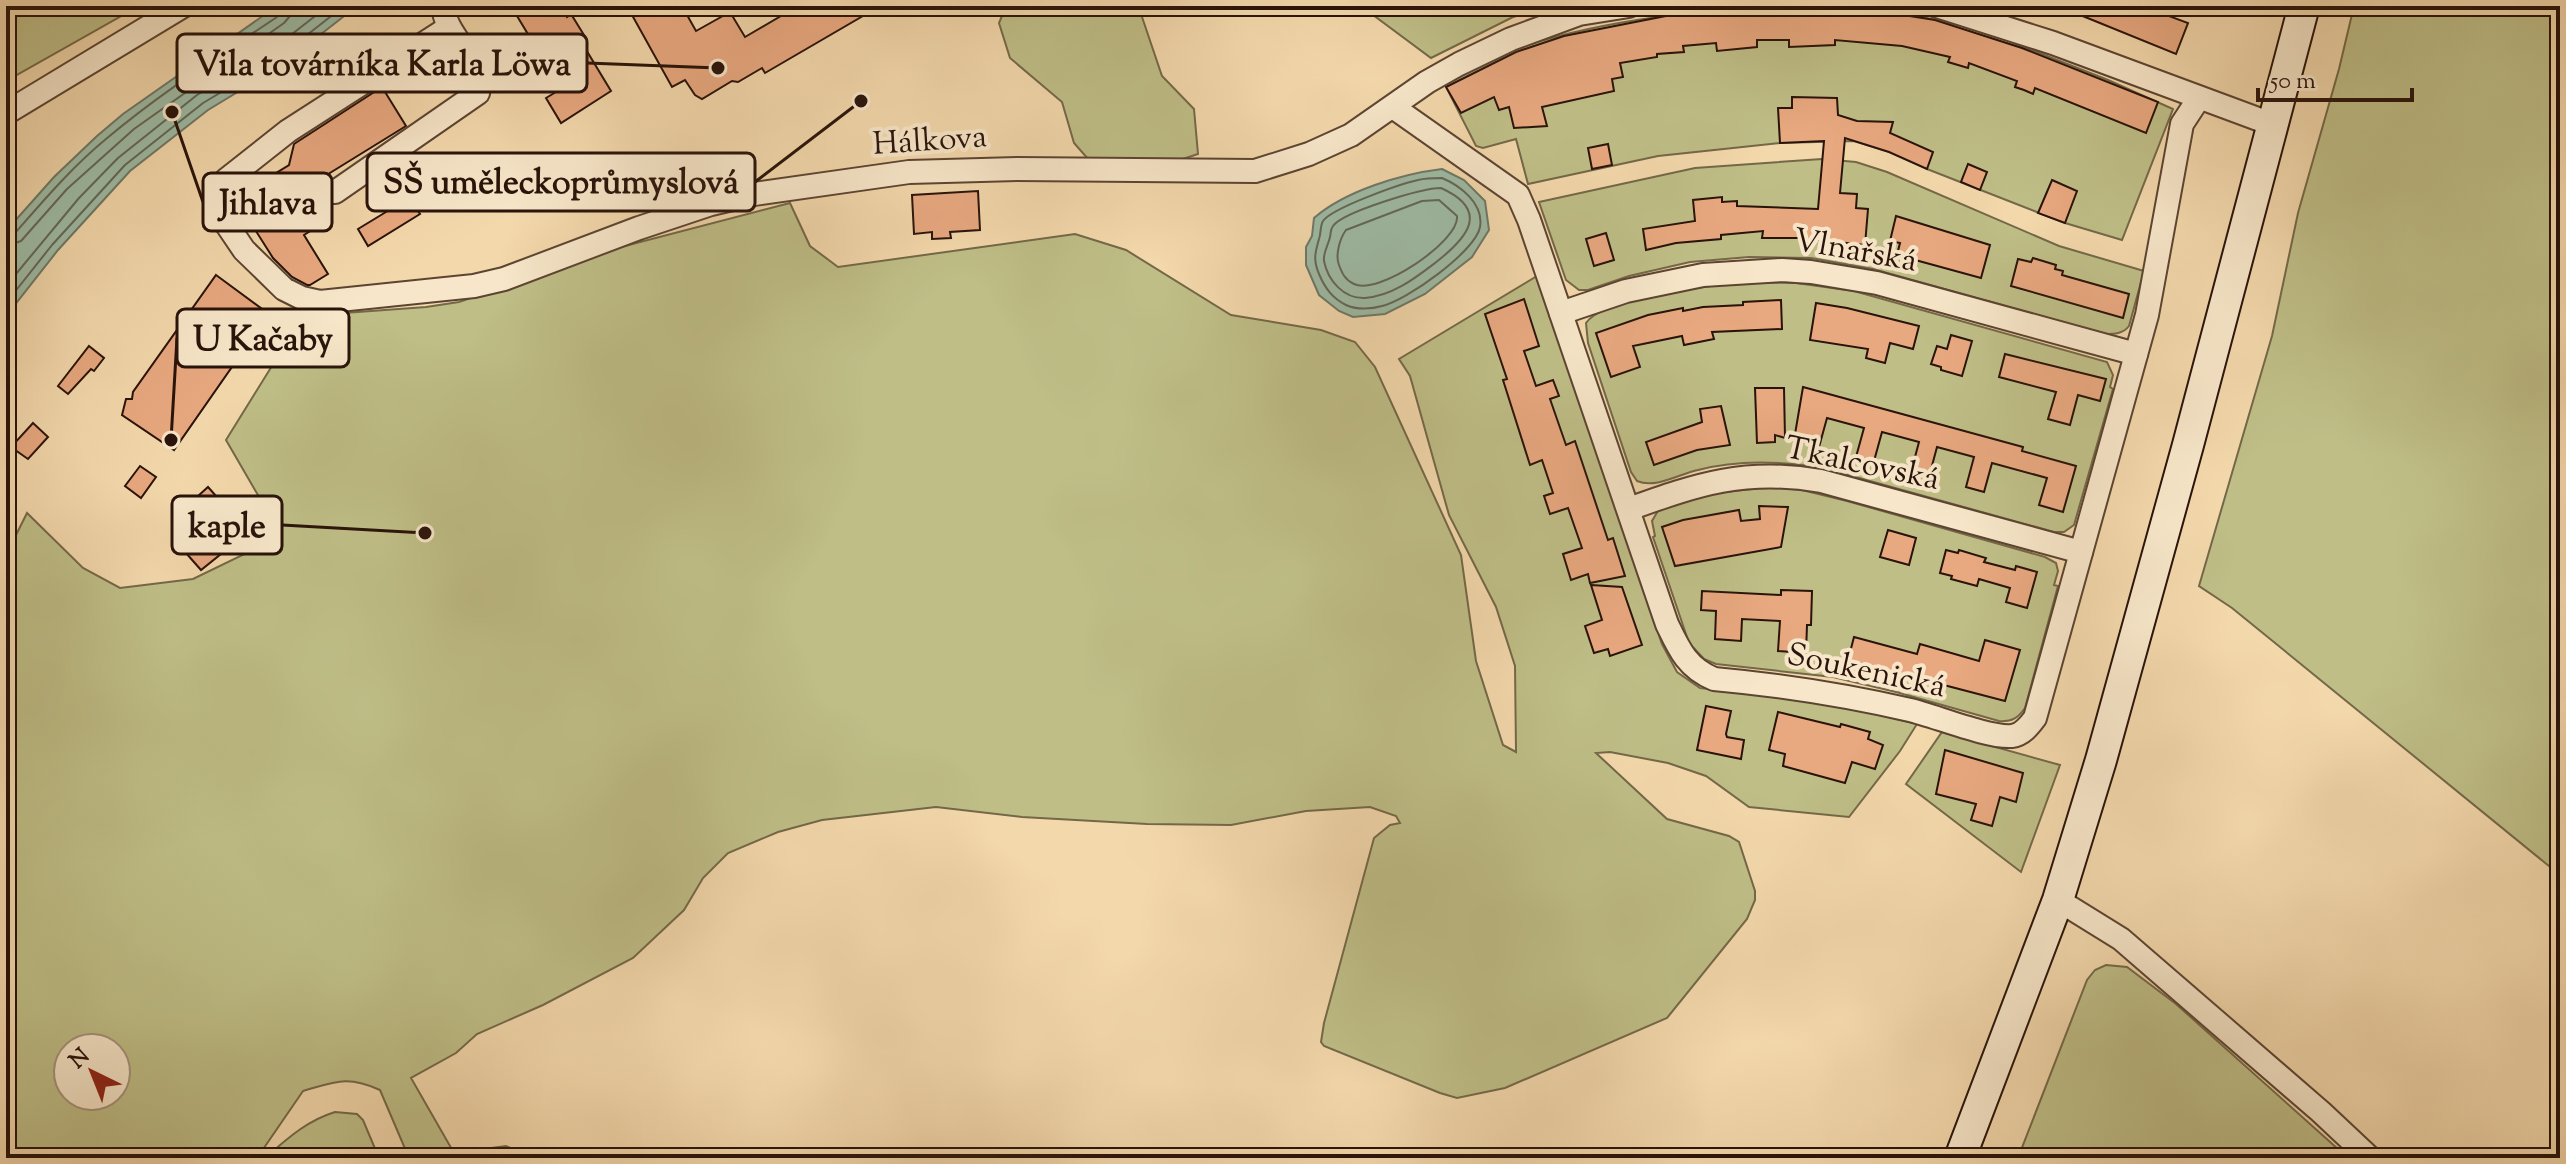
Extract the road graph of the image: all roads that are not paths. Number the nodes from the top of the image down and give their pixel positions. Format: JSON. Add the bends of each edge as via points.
{"nodes":[{"id":1,"x":183,"y":6,"type":"edge"},
{"id":2,"x":1629,"y":6,"type":"edge"},
{"id":3,"x":1937,"y":6,"type":"edge"},
{"id":4,"x":2304,"y":6,"type":"edge"},
{"id":5,"x":446,"y":17,"type":"edge"},
{"id":6,"x":2199,"y":98,"type":"junction"},
{"id":7,"x":1393,"y":107,"type":"junction"},
{"id":8,"x":6,"y":113,"type":"edge"},
{"id":9,"x":2274,"y":125,"type":"junction"},
{"id":10,"x":335,"y":192,"type":"dead end"},
{"id":11,"x":1561,"y":313,"type":"junction"},
{"id":12,"x":2136,"y":354,"type":"junction"},
{"id":13,"x":1629,"y":509,"type":"junction"},
{"id":14,"x":2081,"y":552,"type":"junction"},
{"id":15,"x":2058,"y":900,"type":"junction"},
{"id":16,"x":1960,"y":1158,"type":"edge"},
{"id":17,"x":2370,"y":1158,"type":"edge"}],
"edges":[{"from":1,"to":8,"type":"street"},
{"from":2,"to":7,"type":"street","name":"Hálkova","via":[[1579,14],[1511,39],[1448,70]]},
{"from":3,"to":6,"type":"street"},
{"from":4,"to":9,"type":"main road"},
{"from":5,"to":7,"type":"street","name":"Hálkova","via":[[226,180],[220,195],[223,219],[244,250],[284,289],[302,298],[340,302],[474,286],[711,204],[909,172],[1255,171],[1351,135]]},
{"from":5,"to":10,"type":"street","name":"Hálkova","via":[[479,74],[478,93]]},
{"from":6,"to":9,"type":"street"},
{"from":6,"to":12,"type":"street","name":"Soukenická","via":[[2182,124]]},
{"from":7,"to":11,"type":"street","name":"Soukenická","via":[[1518,195]]},
{"from":9,"to":15,"type":"main road"},
{"from":11,"to":12,"type":"street","name":"Vlnařská","via":[[1626,291],[1703,275],[1811,272],[1877,283]]},
{"from":11,"to":13,"type":"street","name":"Soukenická"},
{"from":12,"to":14,"type":"street","name":"Soukenická"},
{"from":13,"to":14,"type":"street","name":"Tkalcovská","via":[[1721,480],[1773,475],[1821,481]]},
{"from":13,"to":14,"type":"street","name":"Soukenická","via":[[1667,624],[1699,673],[1829,692],[1999,736],[2014,736],[2035,718]]},
{"from":15,"to":16,"type":"main road"},
{"from":15,"to":17,"type":"street","via":[[2121,939]]}]}
